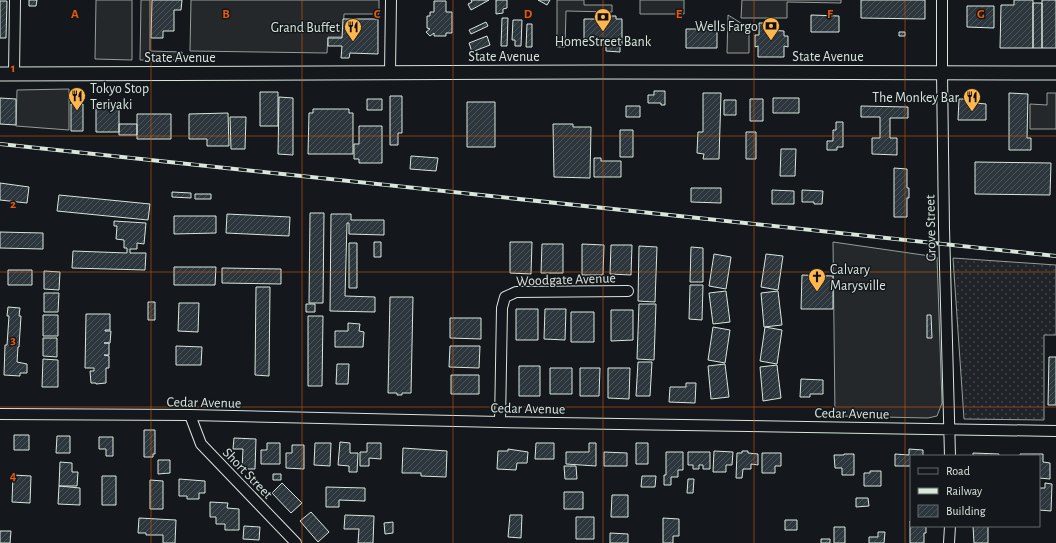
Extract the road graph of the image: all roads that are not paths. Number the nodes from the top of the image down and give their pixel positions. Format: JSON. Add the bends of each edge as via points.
{"nodes":[{"id":1,"x":15,"y":0,"type":"edge"},
{"id":2,"x":391,"y":0,"type":"edge"},
{"id":3,"x":942,"y":0,"type":"edge"},
{"id":4,"x":390,"y":72,"type":"junction"},
{"id":5,"x":942,"y":72,"type":"junction"},
{"id":6,"x":1056,"y":72,"type":"edge"},
{"id":7,"x":0,"y":74,"type":"edge"},
{"id":8,"x":14,"y":74,"type":"junction"},
{"id":9,"x":628,"y":291,"type":"dead end"},
{"id":10,"x":0,"y":414,"type":"edge"},
{"id":11,"x":190,"y":415,"type":"junction"},
{"id":12,"x":500,"y":422,"type":"junction"},
{"id":13,"x":950,"y":429,"type":"junction"},
{"id":14,"x":1056,"y":431,"type":"edge"},
{"id":15,"x":950,"y":455,"type":"edge"},
{"id":16,"x":950,"y":527,"type":"edge"},
{"id":17,"x":296,"y":543,"type":"edge"},
{"id":18,"x":949,"y":543,"type":"edge"}],
"edges":[{"from":1,"to":8,"type":"street"},
{"from":2,"to":4,"type":"street"},
{"from":3,"to":5,"type":"street","name":"Grove Street"},
{"from":4,"to":5,"type":"main road","name":"State Avenue"},
{"from":4,"to":8,"type":"main road","name":"State Avenue"},
{"from":5,"to":6,"type":"main road","name":"State Avenue"},
{"from":5,"to":13,"type":"street","name":"Grove Street"},
{"from":7,"to":8,"type":"main road","name":"State Avenue"},
{"from":9,"to":12,"type":"street","name":"Woodgate Avenue","via":[[516,292],[505,297],[502,308]]},
{"from":10,"to":11,"type":"street","name":"Cedar Avenue"},
{"from":11,"to":12,"type":"street","name":"Cedar Avenue"},
{"from":11,"to":17,"type":"street","name":"Short Street","via":[[201,444]]},
{"from":12,"to":13,"type":"street","name":"Cedar Avenue"},
{"from":13,"to":14,"type":"street","name":"Cedar Avenue"},
{"from":13,"to":15,"type":"street","name":"Grove Street"},
{"from":16,"to":18,"type":"street"}]}
